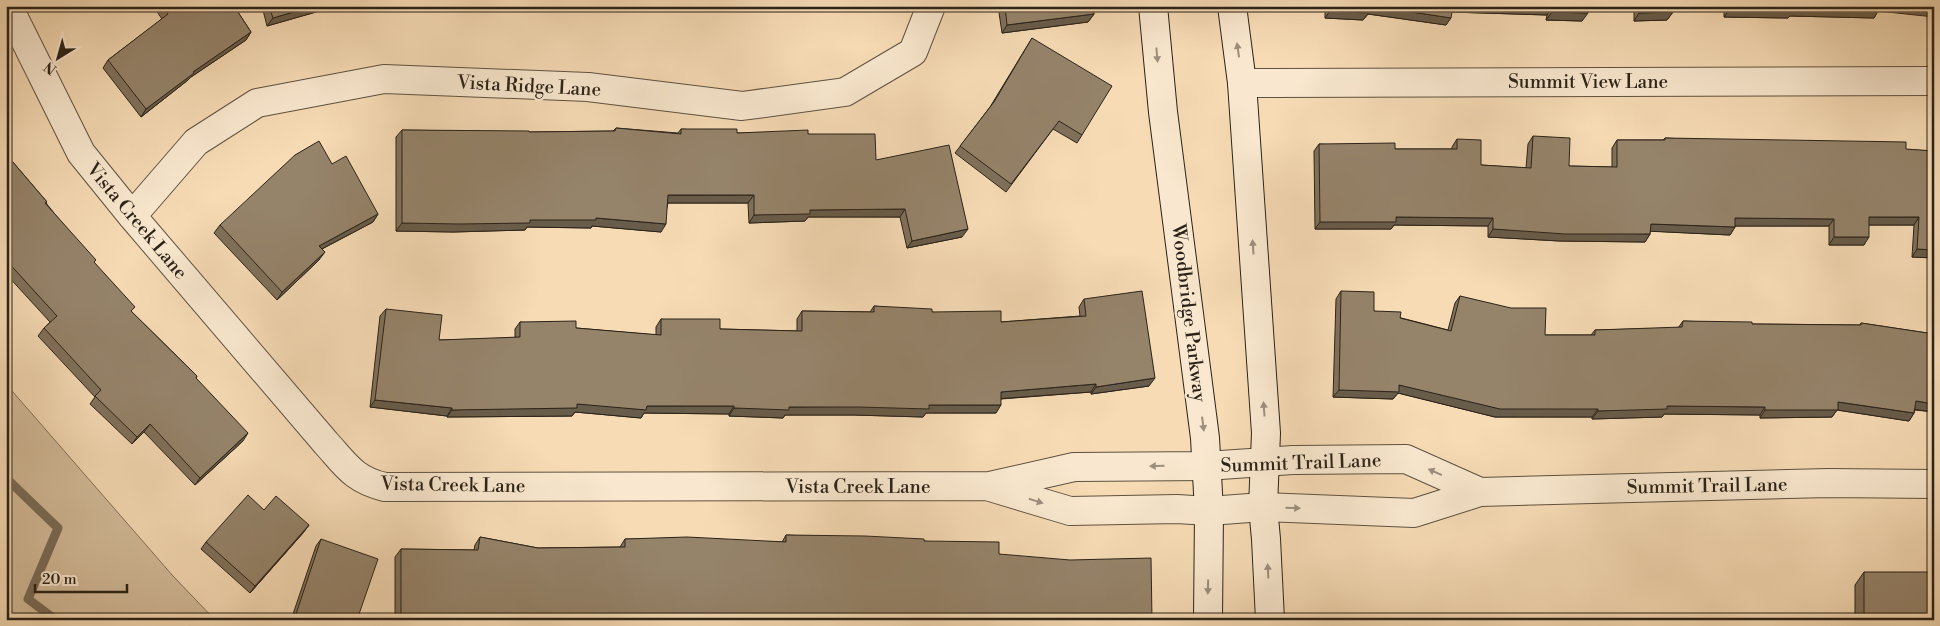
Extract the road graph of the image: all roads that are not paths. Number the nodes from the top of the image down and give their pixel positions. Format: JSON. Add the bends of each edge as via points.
{"nodes":[{"id":1,"x":8,"y":6,"type":"edge"},
{"id":2,"x":931,"y":6,"type":"edge"},
{"id":3,"x":1153,"y":6,"type":"edge"},
{"id":4,"x":1232,"y":6,"type":"edge"},
{"id":5,"x":1934,"y":81,"type":"edge"},
{"id":6,"x":1242,"y":83,"type":"junction"},
{"id":7,"x":132,"y":216,"type":"junction"},
{"id":8,"x":1265,"y":463,"type":"junction"},
{"id":9,"x":1206,"y":466,"type":"junction"},
{"id":10,"x":1934,"y":484,"type":"edge"},
{"id":11,"x":990,"y":486,"type":"junction"},
{"id":12,"x":1480,"y":492,"type":"junction"},
{"id":13,"x":1262,"y":507,"type":"junction"},
{"id":14,"x":1209,"y":511,"type":"junction"},
{"id":15,"x":1208,"y":620,"type":"edge"},
{"id":16,"x":1270,"y":620,"type":"edge"}],
"edges":[{"from":1,"to":7,"type":"street","name":"Vista Creek Lane","via":[[81,153]]},
{"from":2,"to":7,"type":"street","name":"Vista Ridge Lane","via":[[913,52],[845,92],[742,106],[588,87],[384,79],[257,103],[196,142]]},
{"from":3,"to":9,"type":"street","name":"Woodbridge Parkway","one_way":true},
{"from":6,"to":4,"type":"street","one_way":true},
{"from":5,"to":6,"type":"street","name":"Summit View Lane"},
{"from":8,"to":6,"type":"street","one_way":true,"via":[[1266,433]]},
{"from":7,"to":11,"type":"street","name":"Vista Creek Lane","via":[[326,443],[368,483],[385,487]]},
{"from":8,"to":9,"type":"street","name":"Summit Trail Lane"},
{"from":12,"to":8,"type":"street","name":"Summit Trail Lane","one_way":true,"via":[[1406,459]]},
{"from":8,"to":13,"type":"street"},
{"from":9,"to":11,"type":"street","name":"Vista Creek Lane","one_way":true,"via":[[1074,467]]},
{"from":9,"to":14,"type":"street","name":"Woodbridge Parkway"},
{"from":10,"to":12,"type":"street","name":"Summit Trail Lane","via":[[1828,483]]},
{"from":11,"to":14,"type":"street","name":"Vista Creek Lane","one_way":true,"via":[[1070,511]]},
{"from":13,"to":12,"type":"street","name":"Summit Trail Lane","one_way":true,"via":[[1414,513]]},
{"from":13,"to":14,"type":"street","name":"Summit Trail Lane"},
{"from":16,"to":13,"type":"street","one_way":true},
{"from":14,"to":15,"type":"street","name":"Woodbridge Parkway","one_way":true}]}
